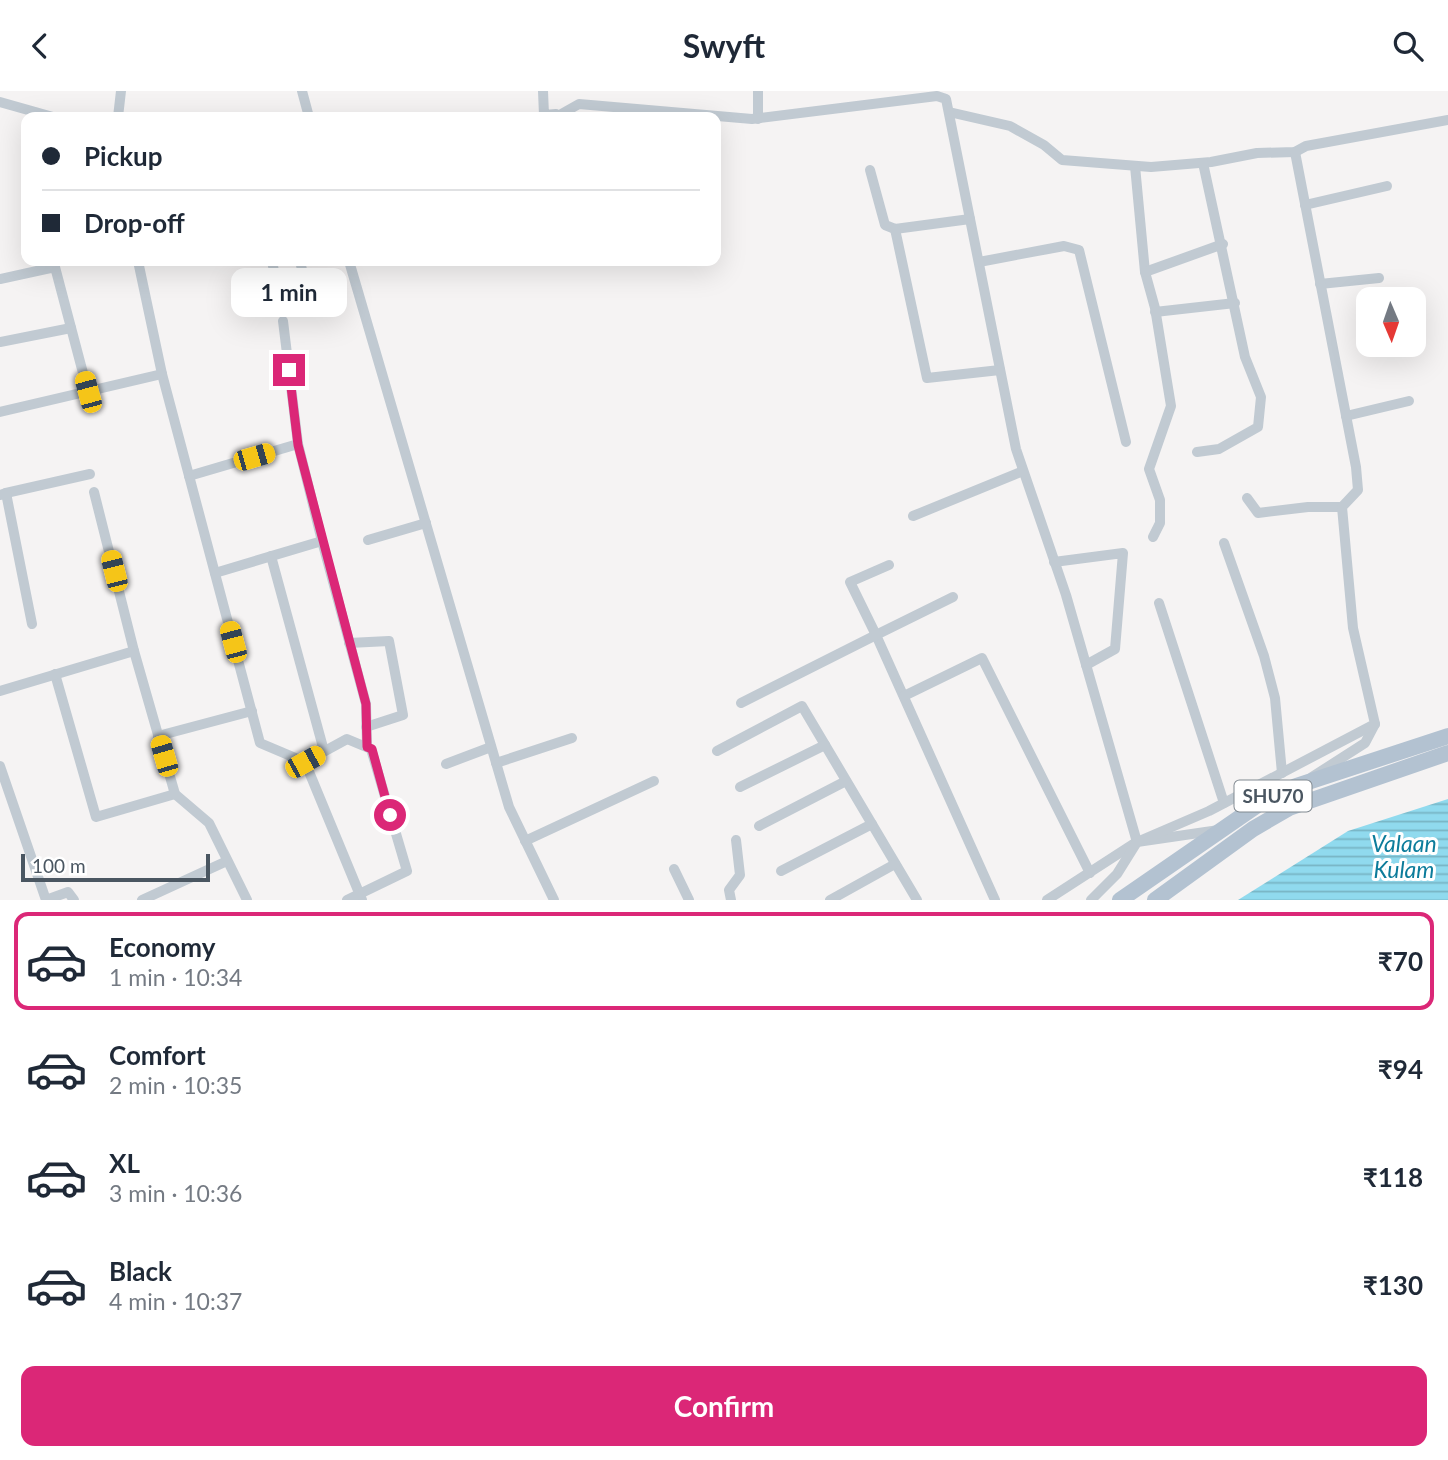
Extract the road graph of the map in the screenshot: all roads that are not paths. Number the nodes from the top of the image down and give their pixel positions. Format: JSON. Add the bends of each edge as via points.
{"nodes":[{"id":1,"x":121,"y":91,"type":"edge"},
{"id":2,"x":302,"y":91,"type":"edge"},
{"id":3,"x":543,"y":91,"type":"edge"},
{"id":4,"x":578,"y":91,"type":"edge"},
{"id":5,"x":758,"y":91,"type":"edge"},
{"id":6,"x":0,"y":102,"type":"edge"},
{"id":7,"x":579,"y":104,"type":"junction"},
{"id":8,"x":35,"y":112,"type":"edge"},
{"id":9,"x":119,"y":112,"type":"edge"},
{"id":10,"x":308,"y":112,"type":"edge"},
{"id":11,"x":544,"y":112,"type":"edge"},
{"id":12,"x":564,"y":112,"type":"edge"},
{"id":13,"x":681,"y":112,"type":"edge"},
{"id":14,"x":949,"y":112,"type":"junction"},
{"id":15,"x":721,"y":115,"type":"edge"},
{"id":16,"x":758,"y":118,"type":"junction"},
{"id":17,"x":1448,"y":120,"type":"edge"},
{"id":18,"x":1295,"y":152,"type":"junction"},
{"id":19,"x":1203,"y":163,"type":"junction"},
{"id":20,"x":1135,"y":166,"type":"junction"},
{"id":21,"x":870,"y":170,"type":"dead end"},
{"id":22,"x":1387,"y":186,"type":"dead end"},
{"id":23,"x":1305,"y":205,"type":"junction"},
{"id":24,"x":970,"y":219,"type":"junction"},
{"id":25,"x":895,"y":229,"type":"junction"},
{"id":26,"x":1223,"y":244,"type":"junction"},
{"id":27,"x":979,"y":262,"type":"junction"},
{"id":28,"x":139,"y":266,"type":"edge"},
{"id":29,"x":273,"y":266,"type":"edge"},
{"id":30,"x":301,"y":266,"type":"edge"},
{"id":31,"x":350,"y":266,"type":"edge"},
{"id":32,"x":1145,"y":272,"type":"junction"},
{"id":33,"x":1379,"y":278,"type":"dead end"},
{"id":34,"x":0,"y":279,"type":"edge"},
{"id":35,"x":1320,"y":284,"type":"junction"},
{"id":36,"x":1234,"y":303,"type":"junction"},
{"id":37,"x":1156,"y":312,"type":"junction"},
{"id":38,"x":283,"y":321,"type":"dead end"},
{"id":39,"x":71,"y":328,"type":"junction"},
{"id":40,"x":0,"y":342,"type":"edge"},
{"id":41,"x":1000,"y":370,"type":"junction"},
{"id":42,"x":162,"y":374,"type":"junction"},
{"id":43,"x":88,"y":392,"type":"junction"},
{"id":44,"x":1409,"y":401,"type":"dead end"},
{"id":45,"x":0,"y":412,"type":"edge"},
{"id":46,"x":1346,"y":416,"type":"junction"},
{"id":47,"x":1126,"y":442,"type":"dead end"},
{"id":48,"x":298,"y":445,"type":"junction"},
{"id":49,"x":1196,"y":452,"type":"dead end"},
{"id":50,"x":1023,"y":471,"type":"junction"},
{"id":51,"x":90,"y":474,"type":"dead end"},
{"id":52,"x":189,"y":476,"type":"junction"},
{"id":53,"x":94,"y":492,"type":"dead end"},
{"id":54,"x":3,"y":494,"type":"edge"},
{"id":55,"x":1247,"y":499,"type":"dead end"},
{"id":56,"x":1342,"y":507,"type":"junction"},
{"id":57,"x":913,"y":516,"type":"dead end"},
{"id":58,"x":426,"y":523,"type":"junction"},
{"id":59,"x":1153,"y":537,"type":"dead end"},
{"id":60,"x":368,"y":540,"type":"dead end"},
{"id":61,"x":322,"y":541,"type":"junction"},
{"id":62,"x":1224,"y":543,"type":"dead end"},
{"id":63,"x":271,"y":557,"type":"junction"},
{"id":64,"x":1054,"y":562,"type":"junction"},
{"id":65,"x":889,"y":565,"type":"dead end"},
{"id":66,"x":215,"y":573,"type":"junction"},
{"id":67,"x":953,"y":597,"type":"dead end"},
{"id":68,"x":1159,"y":603,"type":"dead end"},
{"id":69,"x":32,"y":624,"type":"dead end"},
{"id":70,"x":876,"y":635,"type":"junction"},
{"id":71,"x":349,"y":643,"type":"junction"},
{"id":72,"x":134,"y":651,"type":"junction"},
{"id":73,"x":1086,"y":665,"type":"junction"},
{"id":74,"x":55,"y":674,"type":"junction"},
{"id":75,"x":0,"y":691,"type":"edge"},
{"id":76,"x":904,"y":696,"type":"junction"},
{"id":77,"x":741,"y":703,"type":"dead end"},
{"id":78,"x":252,"y":711,"type":"junction"},
{"id":79,"x":1375,"y":724,"type":"junction"},
{"id":80,"x":366,"y":727,"type":"junction"},
{"id":81,"x":158,"y":736,"type":"junction"},
{"id":82,"x":1448,"y":736,"type":"edge"},
{"id":83,"x":572,"y":738,"type":"dead end"},
{"id":84,"x":825,"y":745,"type":"junction"},
{"id":85,"x":367,"y":747,"type":"junction"},
{"id":86,"x":491,"y":747,"type":"junction"},
{"id":87,"x":324,"y":751,"type":"junction"},
{"id":88,"x":717,"y":751,"type":"dead end"},
{"id":89,"x":1448,"y":753,"type":"edge"},
{"id":90,"x":305,"y":762,"type":"junction"},
{"id":91,"x":446,"y":764,"type":"dead end"},
{"id":92,"x":496,"y":764,"type":"junction"},
{"id":93,"x":0,"y":766,"type":"edge"},
{"id":94,"x":1282,"y":773,"type":"junction"},
{"id":95,"x":654,"y":781,"type":"dead end"},
{"id":96,"x":846,"y":781,"type":"junction"},
{"id":97,"x":1299,"y":785,"type":"junction"},
{"id":98,"x":740,"y":787,"type":"dead end"},
{"id":99,"x":175,"y":794,"type":"junction"},
{"id":100,"x":1224,"y":803,"type":"junction"},
{"id":101,"x":1300,"y":804,"type":"junction"},
{"id":102,"x":872,"y":824,"type":"junction"},
{"id":103,"x":759,"y":826,"type":"dead end"},
{"id":104,"x":1219,"y":830,"type":"junction"},
{"id":105,"x":736,"y":840,"type":"dead end"},
{"id":106,"x":525,"y":841,"type":"junction"},
{"id":107,"x":1137,"y":842,"type":"junction"},
{"id":108,"x":227,"y":861,"type":"junction"},
{"id":109,"x":895,"y":864,"type":"junction"},
{"id":110,"x":674,"y":869,"type":"dead end"},
{"id":111,"x":782,"y":871,"type":"dead end"},
{"id":112,"x":1090,"y":873,"type":"junction"},
{"id":113,"x":361,"y":897,"type":"edge"},
{"id":114,"x":46,"y":900,"type":"edge"},
{"id":115,"x":74,"y":900,"type":"edge"},
{"id":116,"x":142,"y":900,"type":"edge"},
{"id":117,"x":247,"y":900,"type":"edge"},
{"id":118,"x":347,"y":900,"type":"edge"},
{"id":119,"x":554,"y":900,"type":"edge"},
{"id":120,"x":689,"y":900,"type":"edge"},
{"id":121,"x":731,"y":900,"type":"edge"},
{"id":122,"x":830,"y":900,"type":"edge"},
{"id":123,"x":916,"y":900,"type":"edge"},
{"id":124,"x":995,"y":900,"type":"edge"},
{"id":125,"x":1047,"y":900,"type":"edge"},
{"id":126,"x":1091,"y":900,"type":"edge"},
{"id":127,"x":1120,"y":900,"type":"edge"},
{"id":128,"x":1155,"y":900,"type":"edge"}],
"edges":[{"from":1,"to":9,"type":"street"},
{"from":2,"to":10,"type":"street"},
{"from":3,"to":11,"type":"street"},
{"from":4,"to":7,"type":"street"},
{"from":5,"to":16,"type":"street"},
{"from":6,"to":8,"type":"street"},
{"from":7,"to":12,"type":"street"},
{"from":7,"to":13,"type":"street"},
{"from":14,"to":16,"type":"street","via":[[946,99],[937,96]]},
{"from":14,"to":20,"type":"street","via":[[1010,126],[1062,160]]},
{"from":14,"to":24,"type":"street"},
{"from":15,"to":16,"type":"street"},
{"from":17,"to":18,"type":"street","via":[[1306,146]]},
{"from":18,"to":19,"type":"street","via":[[1257,153]]},
{"from":18,"to":23,"type":"street"},
{"from":19,"to":20,"type":"street"},
{"from":19,"to":26,"type":"street"},
{"from":20,"to":32,"type":"street"},
{"from":21,"to":25,"type":"street","via":[[885,225]]},
{"from":22,"to":23,"type":"street"},
{"from":23,"to":35,"type":"street"},
{"from":24,"to":25,"type":"street"},
{"from":24,"to":27,"type":"street"},
{"from":25,"to":41,"type":"street","via":[[927,378]]},
{"from":26,"to":32,"type":"street"},
{"from":26,"to":36,"type":"street"},
{"from":27,"to":41,"type":"street"},
{"from":27,"to":47,"type":"street","via":[[1064,246],[1079,250]]},
{"from":28,"to":42,"type":"street"},
{"from":29,"to":30,"type":"street","via":[[276,281],[289,291],[303,274]]},
{"from":31,"to":58,"type":"street"},
{"from":32,"to":37,"type":"street"},
{"from":33,"to":35,"type":"street"},
{"from":34,"to":39,"type":"street","via":[[55,267]]},
{"from":35,"to":46,"type":"street"},
{"from":36,"to":37,"type":"street"},
{"from":36,"to":49,"type":"street","via":[[1245,357],[1261,397],[1258,427],[1219,450]]},
{"from":37,"to":59,"type":"street","via":[[1171,406],[1149,469],[1160,500],[1160,523]]},
{"from":38,"to":48,"type":"street"},
{"from":39,"to":40,"type":"street"},
{"from":39,"to":43,"type":"street"},
{"from":41,"to":50,"type":"street"},
{"from":42,"to":43,"type":"street"},
{"from":42,"to":52,"type":"street"},
{"from":43,"to":45,"type":"street"},
{"from":44,"to":46,"type":"street"},
{"from":46,"to":56,"type":"street","via":[[1358,490]]},
{"from":48,"to":52,"type":"street"},
{"from":48,"to":61,"type":"street"},
{"from":50,"to":57,"type":"street"},
{"from":50,"to":64,"type":"street"},
{"from":51,"to":54,"type":"street"},
{"from":52,"to":66,"type":"street"},
{"from":53,"to":72,"type":"street"},
{"from":54,"to":69,"type":"street"},
{"from":55,"to":56,"type":"street","via":[[1258,513]]},
{"from":56,"to":79,"type":"street","via":[[1353,628]]},
{"from":58,"to":60,"type":"street"},
{"from":58,"to":86,"type":"street"},
{"from":61,"to":63,"type":"street"},
{"from":61,"to":71,"type":"street"},
{"from":62,"to":94,"type":"street","via":[[1272,687]]},
{"from":63,"to":66,"type":"street"},
{"from":63,"to":87,"type":"street"},
{"from":64,"to":73,"type":"street"},
{"from":64,"to":73,"type":"street","via":[[1123,553],[1115,649]]},
{"from":65,"to":70,"type":"street","via":[[850,582]]},
{"from":66,"to":78,"type":"street"},
{"from":67,"to":70,"type":"street"},
{"from":68,"to":100,"type":"street"},
{"from":70,"to":76,"type":"street"},
{"from":70,"to":77,"type":"street"},
{"from":71,"to":80,"type":"street","via":[[366,704]]},
{"from":71,"to":80,"type":"street","via":[[389,641],[402,715]]},
{"from":72,"to":74,"type":"street"},
{"from":72,"to":81,"type":"street"},
{"from":73,"to":107,"type":"street"},
{"from":74,"to":75,"type":"street"},
{"from":74,"to":99,"type":"street","via":[[96,817]]},
{"from":76,"to":112,"type":"street","via":[[982,658]]},
{"from":76,"to":124,"type":"street"},
{"from":78,"to":81,"type":"street"},
{"from":78,"to":90,"type":"street","via":[[260,744]]},
{"from":79,"to":94,"type":"street"},
{"from":79,"to":97,"type":"street","via":[[1365,743]]},
{"from":80,"to":85,"type":"street"},
{"from":81,"to":99,"type":"street"},
{"from":82,"to":97,"type":"main road","number":"SHU70"},
{"from":83,"to":92,"type":"street"},
{"from":84,"to":88,"type":"street","via":[[802,706]]},
{"from":84,"to":96,"type":"street"},
{"from":84,"to":98,"type":"street"},
{"from":85,"to":87,"type":"street","via":[[347,739]]},
{"from":85,"to":113,"type":"street","via":[[372,749],[407,871]]},
{"from":86,"to":91,"type":"street"},
{"from":86,"to":92,"type":"street"},
{"from":87,"to":90,"type":"street"},
{"from":89,"to":101,"type":"main road","number":"SHU70"},
{"from":90,"to":113,"type":"street"},
{"from":92,"to":106,"type":"street"},
{"from":93,"to":114,"type":"street"},
{"from":94,"to":100,"type":"street"},
{"from":95,"to":106,"type":"street"},
{"from":96,"to":102,"type":"street"},
{"from":96,"to":103,"type":"street"},
{"from":97,"to":101,"type":"main road"},
{"from":97,"to":104,"type":"main road","number":"SHU70","via":[[1265,800]]},
{"from":99,"to":108,"type":"street","via":[[209,823]]},
{"from":100,"to":107,"type":"street"},
{"from":101,"to":128,"type":"main road","number":"SHU70","via":[[1254,829]]},
{"from":102,"to":109,"type":"street"},
{"from":102,"to":111,"type":"street"},
{"from":104,"to":107,"type":"street"},
{"from":104,"to":127,"type":"main road","number":"SHU70"},
{"from":105,"to":121,"type":"street","via":[[740,875],[729,890]]},
{"from":106,"to":119,"type":"street"},
{"from":107,"to":112,"type":"street"},
{"from":107,"to":126,"type":"street","via":[[1117,874]]},
{"from":108,"to":116,"type":"street"},
{"from":108,"to":117,"type":"street"},
{"from":109,"to":122,"type":"street"},
{"from":109,"to":123,"type":"street"},
{"from":110,"to":120,"type":"street"},
{"from":112,"to":125,"type":"street"},
{"from":113,"to":118,"type":"street"},
{"from":114,"to":115,"type":"street","via":[[68,892]]}]}
